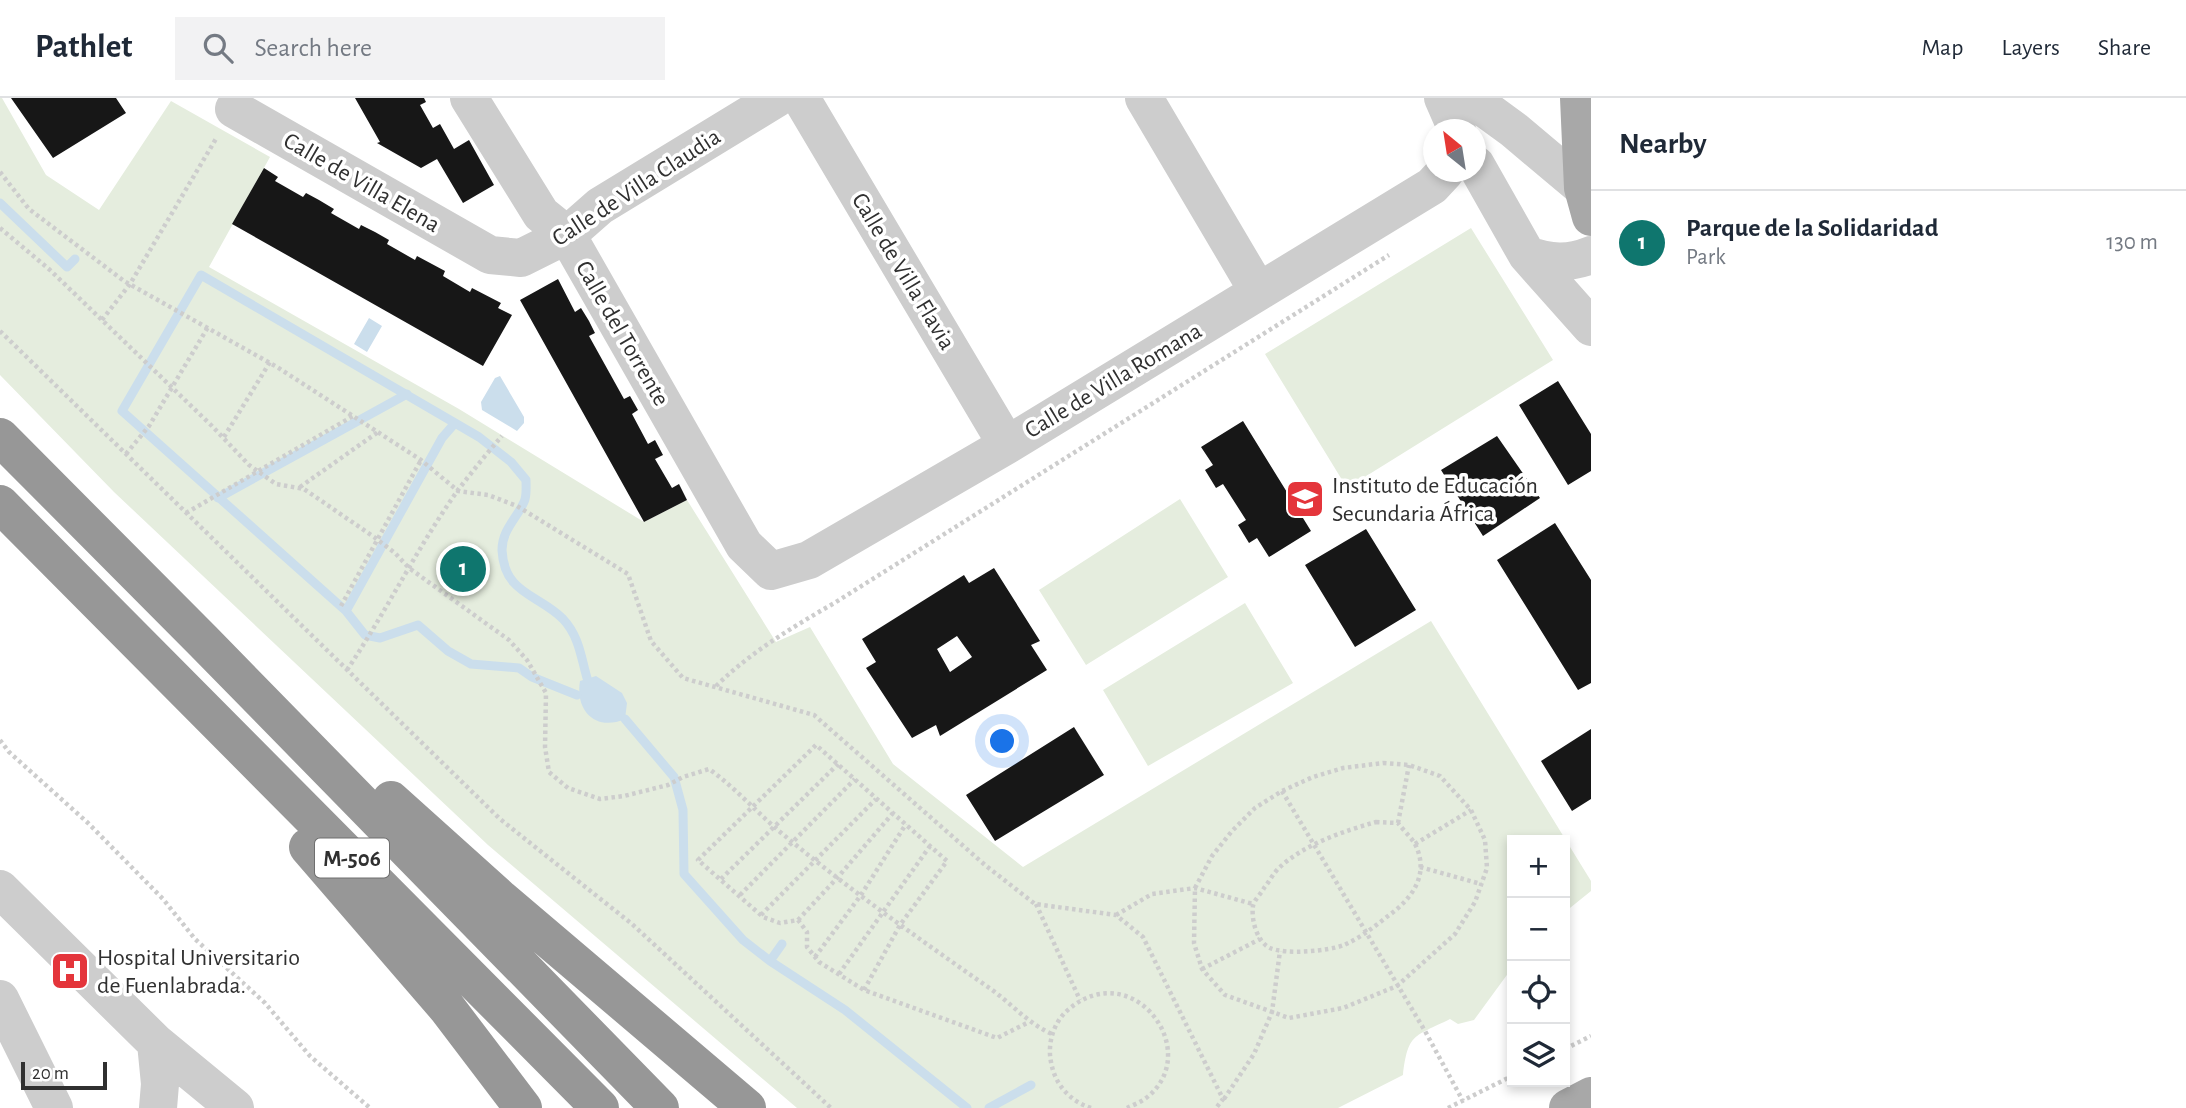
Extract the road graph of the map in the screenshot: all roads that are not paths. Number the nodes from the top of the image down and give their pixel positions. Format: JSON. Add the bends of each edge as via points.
{"nodes":[{"id":1,"x":469,"y":98,"type":"edge"},
{"id":2,"x":777,"y":98,"type":"edge"},
{"id":3,"x":802,"y":98,"type":"edge"},
{"id":4,"x":1144,"y":98,"type":"edge"},
{"id":5,"x":1443,"y":98,"type":"edge"},
{"id":6,"x":1579,"y":98,"type":"edge"},
{"id":7,"x":234,"y":109,"type":"road end"},
{"id":8,"x":1479,"y":113,"type":"edge"},
{"id":9,"x":1436,"y":182,"type":"edge"},
{"id":10,"x":1484,"y":182,"type":"edge"},
{"id":11,"x":1588,"y":201,"type":"edge"},
{"id":12,"x":567,"y":235,"type":"junction"},
{"id":13,"x":490,"y":255,"type":"joint"},
{"id":14,"x":1591,"y":255,"type":"edge"},
{"id":15,"x":1527,"y":256,"type":"junction"},
{"id":16,"x":1258,"y":291,"type":"junction"},
{"id":17,"x":1591,"y":327,"type":"edge"},
{"id":18,"x":0,"y":437,"type":"edge"},
{"id":19,"x":1007,"y":445,"type":"junction"},
{"id":20,"x":0,"y":504,"type":"edge"},
{"id":21,"x":771,"y":571,"type":"joint"},
{"id":22,"x":104,"y":609,"type":"junction"},
{"id":23,"x":203,"y":641,"type":"junction"},
{"id":24,"x":0,"y":890,"type":"edge"},
{"id":25,"x":0,"y":999,"type":"edge"},
{"id":26,"x":156,"y":1043,"type":"junction"},
{"id":27,"x":1591,"y":1096,"type":"edge"},
{"id":28,"x":54,"y":1108,"type":"edge"},
{"id":29,"x":158,"y":1108,"type":"edge"},
{"id":30,"x":234,"y":1108,"type":"edge"},
{"id":31,"x":523,"y":1108,"type":"edge"},
{"id":32,"x":600,"y":1108,"type":"edge"},
{"id":33,"x":660,"y":1108,"type":"edge"},
{"id":34,"x":747,"y":1108,"type":"edge"},
{"id":35,"x":1568,"y":1108,"type":"edge"}],
"edges":[{"from":1,"to":12,"type":"street","name":"Calle del Torrente","via":[[541,214]]},
{"from":2,"to":12,"type":"street","name":"Calle de Villa Claudia","via":[[600,206]]},
{"from":3,"to":19,"type":"street","name":"Calle de Villa Flavia"},
{"from":4,"to":16,"type":"street"},
{"from":5,"to":8,"type":"street"},
{"from":6,"to":11,"type":"main road"},
{"from":7,"to":13,"type":"street","name":"Calle de Villa Elena"},
{"from":8,"to":11,"type":"street"},
{"from":9,"to":16,"type":"street","name":"Calle de Villa Romana"},
{"from":10,"to":15,"type":"street"},
{"from":12,"to":13,"type":"street","name":"Calle de Villa Claudia","via":[[521,258]]},
{"from":12,"to":21,"type":"street","name":"Calle del Torrente","via":[[744,545]]},
{"from":14,"to":15,"type":"street","via":[[1567,262]]},
{"from":15,"to":17,"type":"street"},
{"from":16,"to":19,"type":"street","name":"Calle de Villa Romana"},
{"from":18,"to":23,"type":"highway","number":"M-506"},
{"from":19,"to":21,"type":"street","name":"Calle de Villa Romana","via":[[809,560]]},
{"from":20,"to":22,"type":"highway","number":"M-506"},
{"from":22,"to":31,"type":"highway","via":[[447,1008]]},
{"from":22,"to":32,"type":"highway","number":"M-506"},
{"from":23,"to":33,"type":"highway","number":"M-506"},
{"from":23,"to":34,"type":"highway","via":[[225,643],[501,899]]},
{"from":24,"to":26,"type":"street"},
{"from":25,"to":28,"type":"street"},
{"from":26,"to":29,"type":"street"},
{"from":26,"to":30,"type":"street"},
{"from":27,"to":35,"type":"main road"}]}
